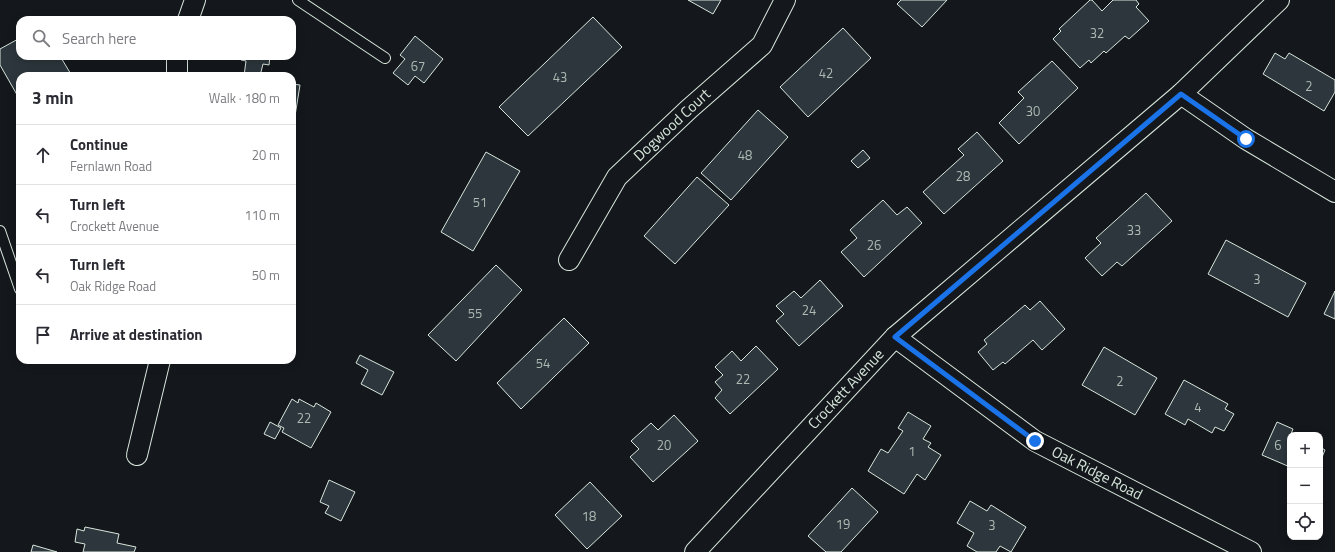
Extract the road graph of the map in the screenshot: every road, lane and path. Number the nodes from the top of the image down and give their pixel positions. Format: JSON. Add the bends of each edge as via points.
{"nodes":[{"id":1,"x":195,"y":0,"type":"edge"},
{"id":2,"x":298,"y":0,"type":"edge"},
{"id":3,"x":785,"y":0,"type":"edge"},
{"id":4,"x":1278,"y":0,"type":"edge"},
{"id":5,"x":189,"y":16,"type":"edge"},
{"id":6,"x":385,"y":58,"type":"dead end"},
{"id":7,"x":177,"y":60,"type":"edge"},
{"id":8,"x":177,"y":72,"type":"edge"},
{"id":9,"x":1181,"y":94,"type":"junction"},
{"id":10,"x":1335,"y":192,"type":"edge"},
{"id":11,"x":0,"y":232,"type":"edge"},
{"id":12,"x":569,"y":260,"type":"dead end"},
{"id":13,"x":16,"y":278,"type":"edge"},
{"id":14,"x":895,"y":337,"type":"junction"},
{"id":15,"x":159,"y":364,"type":"edge"},
{"id":16,"x":137,"y":455,"type":"dead end"},
{"id":17,"x":695,"y":552,"type":"edge"},
{"id":18,"x":1251,"y":552,"type":"edge"}],
"edges":[{"from":1,"to":5,"type":"street"},
{"from":2,"to":6,"type":"lane"},
{"from":3,"to":12,"type":"street","name":"Dogwood Court","via":[[762,44],[617,177]]},
{"from":4,"to":9,"type":"street","name":"Crockett Avenue"},
{"from":7,"to":8,"type":"street"},
{"from":9,"to":10,"type":"street","via":[[1246,139]]},
{"from":9,"to":14,"type":"street","name":"Crockett Avenue"},
{"from":11,"to":13,"type":"lane"},
{"from":14,"to":17,"type":"street","name":"Crockett Avenue"},
{"from":14,"to":18,"type":"street","name":"Oak Ridge Road","via":[[1035,441]]},
{"from":15,"to":16,"type":"street"}]}
